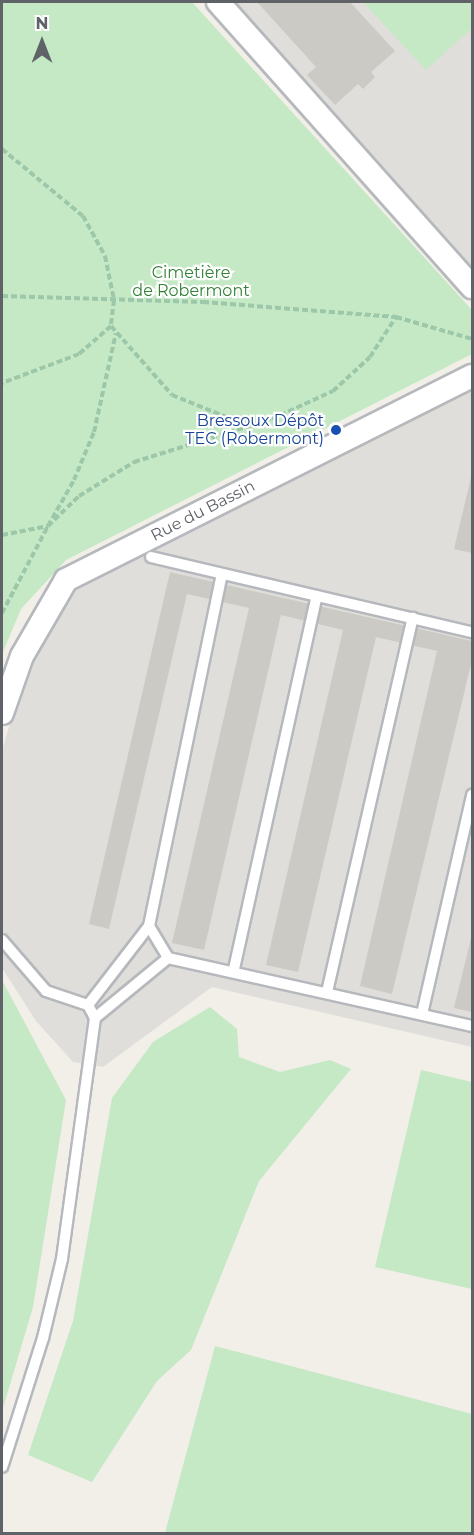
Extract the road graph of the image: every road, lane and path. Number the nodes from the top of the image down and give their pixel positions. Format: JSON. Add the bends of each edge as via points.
{"nodes":[{"id":1,"x":218,"y":2,"type":"edge"},
{"id":2,"x":2,"y":149,"type":"edge"},
{"id":3,"x":472,"y":287,"type":"edge"},
{"id":4,"x":2,"y":296,"type":"edge"},
{"id":5,"x":114,"y":300,"type":"junction"},
{"id":6,"x":396,"y":317,"type":"junction"},
{"id":7,"x":111,"y":326,"type":"junction"},
{"id":8,"x":116,"y":333,"type":"junction"},
{"id":9,"x":472,"y":339,"type":"edge"},
{"id":10,"x":472,"y":376,"type":"edge"},
{"id":11,"x":2,"y":383,"type":"edge"},
{"id":12,"x":272,"y":419,"type":"junction"},
{"id":13,"x":48,"y":526,"type":"junction"},
{"id":14,"x":2,"y":535,"type":"edge"},
{"id":15,"x":151,"y":557,"type":"dead end"},
{"id":16,"x":222,"y":574,"type":"junction"},
{"id":17,"x":317,"y":596,"type":"junction"},
{"id":18,"x":2,"y":613,"type":"edge"},
{"id":19,"x":413,"y":618,"type":"junction"},
{"id":20,"x":472,"y":632,"type":"edge"},
{"id":21,"x":2,"y":713,"type":"edge"},
{"id":22,"x":472,"y":795,"type":"edge"},
{"id":23,"x":149,"y":926,"type":"junction"},
{"id":24,"x":2,"y":940,"type":"edge"},
{"id":25,"x":168,"y":958,"type":"junction"},
{"id":26,"x":234,"y":969,"type":"junction"},
{"id":27,"x":327,"y":992,"type":"junction"},
{"id":28,"x":88,"y":1005,"type":"junction"},
{"id":29,"x":422,"y":1014,"type":"junction"},
{"id":30,"x":95,"y":1018,"type":"junction"},
{"id":31,"x":472,"y":1026,"type":"edge"},
{"id":32,"x":2,"y":1467,"type":"edge"}],
"edges":[{"from":1,"to":3,"type":"street"},
{"from":2,"to":5,"type":"path","via":[[83,216],[105,256]]},
{"from":4,"to":5,"type":"path"},
{"from":5,"to":6,"type":"path"},
{"from":5,"to":7,"type":"path"},
{"from":6,"to":9,"type":"path"},
{"from":6,"to":12,"type":"path","via":[[370,357],[333,391]]},
{"from":7,"to":8,"type":"path"},
{"from":7,"to":11,"type":"path","via":[[79,354]]},
{"from":8,"to":12,"type":"path","via":[[172,395],[229,418]]},
{"from":8,"to":13,"type":"path","via":[[94,432]]},
{"from":10,"to":21,"type":"street","name":"Rue du Bassin","via":[[66,580],[22,656]]},
{"from":12,"to":13,"type":"path","via":[[134,462],[78,496]]},
{"from":13,"to":14,"type":"path"},
{"from":13,"to":18,"type":"path"},
{"from":15,"to":16,"type":"lane"},
{"from":16,"to":17,"type":"lane"},
{"from":16,"to":23,"type":"lane"},
{"from":17,"to":19,"type":"lane"},
{"from":17,"to":26,"type":"lane"},
{"from":19,"to":20,"type":"lane"},
{"from":19,"to":27,"type":"lane"},
{"from":22,"to":29,"type":"lane"},
{"from":23,"to":25,"type":"lane"},
{"from":23,"to":28,"type":"lane"},
{"from":24,"to":28,"type":"lane","via":[[46,991]]},
{"from":25,"to":26,"type":"lane"},
{"from":25,"to":30,"type":"lane"},
{"from":26,"to":27,"type":"lane"},
{"from":27,"to":29,"type":"lane"},
{"from":28,"to":30,"type":"lane"},
{"from":29,"to":31,"type":"lane"},
{"from":30,"to":32,"type":"lane","via":[[63,1259],[44,1338]]}]}
